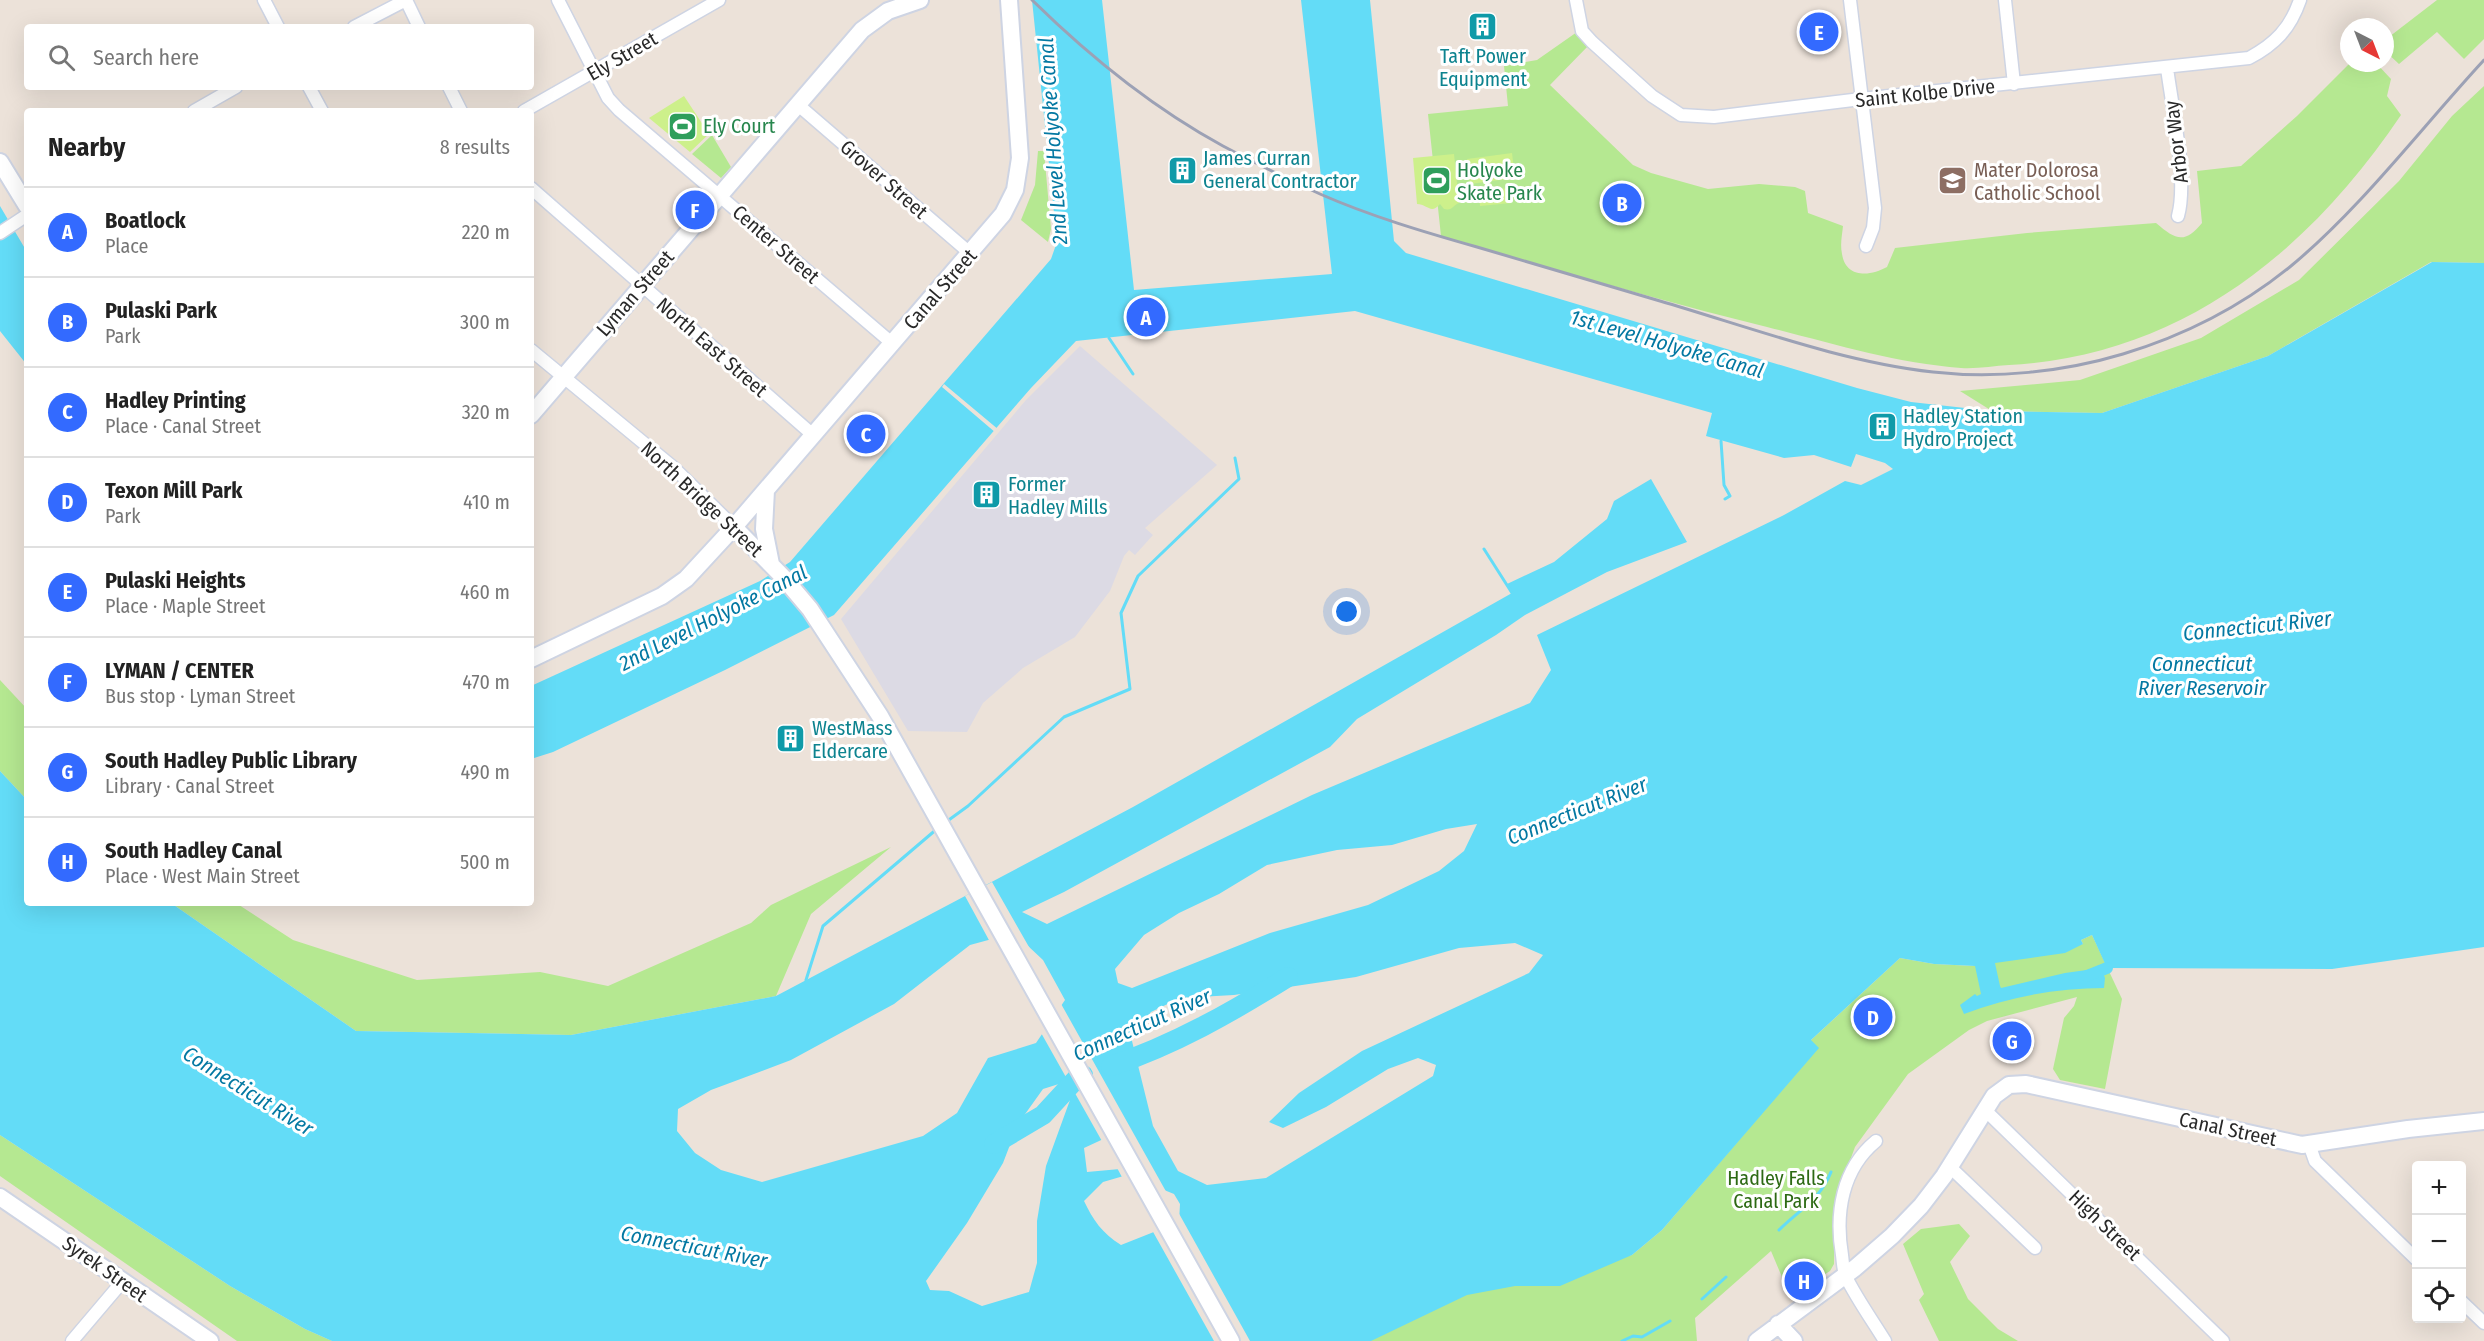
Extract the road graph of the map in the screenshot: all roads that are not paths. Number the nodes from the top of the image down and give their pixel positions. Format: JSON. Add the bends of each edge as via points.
{"nodes":[{"id":1,"x":264,"y":0,"type":"edge"},
{"id":2,"x":406,"y":0,"type":"edge"},
{"id":3,"x":558,"y":0,"type":"edge"},
{"id":4,"x":720,"y":0,"type":"edge"},
{"id":5,"x":920,"y":0,"type":"edge"},
{"id":6,"x":1009,"y":0,"type":"edge"},
{"id":7,"x":1576,"y":0,"type":"edge"},
{"id":8,"x":1850,"y":0,"type":"edge"},
{"id":9,"x":2005,"y":0,"type":"edge"},
{"id":10,"x":2300,"y":0,"type":"edge"},
{"id":11,"x":886,"y":5,"type":"edge"},
{"id":12,"x":276,"y":24,"type":"edge"},
{"id":13,"x":360,"y":24,"type":"edge"},
{"id":14,"x":418,"y":24,"type":"edge"},
{"id":15,"x":2167,"y":68,"type":"junction"},
{"id":16,"x":594,"y":72,"type":"junction"},
{"id":17,"x":2014,"y":84,"type":"junction"},
{"id":18,"x":231,"y":90,"type":"edge"},
{"id":19,"x":311,"y":90,"type":"edge"},
{"id":20,"x":450,"y":90,"type":"edge"},
{"id":21,"x":1861,"y":99,"type":"junction"},
{"id":22,"x":797,"y":104,"type":"junction"},
{"id":23,"x":199,"y":108,"type":"edge"},
{"id":24,"x":320,"y":108,"type":"edge"},
{"id":25,"x":460,"y":108,"type":"edge"},
{"id":26,"x":529,"y":108,"type":"edge"},
{"id":27,"x":0,"y":162,"type":"edge"},
{"id":28,"x":534,"y":191,"type":"edge"},
{"id":29,"x":719,"y":195,"type":"junction"},
{"id":30,"x":24,"y":201,"type":"edge"},
{"id":31,"x":2178,"y":216,"type":"dead end"},
{"id":32,"x":24,"y":217,"type":"edge"},
{"id":33,"x":0,"y":232,"type":"edge"},
{"id":34,"x":1866,"y":246,"type":"dead end"},
{"id":35,"x":971,"y":254,"type":"junction"},
{"id":36,"x":641,"y":285,"type":"junction"},
{"id":37,"x":893,"y":344,"type":"junction"},
{"id":38,"x":534,"y":353,"type":"edge"},
{"id":39,"x":563,"y":377,"type":"junction"},
{"id":40,"x":534,"y":411,"type":"edge"},
{"id":41,"x":813,"y":435,"type":"junction"},
{"id":42,"x":766,"y":490,"type":"junction"},
{"id":43,"x":734,"y":527,"type":"junction"},
{"id":44,"x":772,"y":566,"type":"junction"},
{"id":45,"x":534,"y":658,"type":"edge"},
{"id":46,"x":1985,"y":1110,"type":"junction"},
{"id":47,"x":2484,"y":1121,"type":"edge"},
{"id":48,"x":1876,"y":1141,"type":"dead end"},
{"id":49,"x":2309,"y":1144,"type":"junction"},
{"id":50,"x":1950,"y":1167,"type":"junction"},
{"id":51,"x":0,"y":1197,"type":"edge"},
{"id":52,"x":2035,"y":1248,"type":"dead end"},
{"id":53,"x":2412,"y":1255,"type":"edge"},
{"id":54,"x":1845,"y":1276,"type":"junction"},
{"id":55,"x":122,"y":1282,"type":"junction"},
{"id":56,"x":2466,"y":1306,"type":"edge"},
{"id":57,"x":2484,"y":1323,"type":"edge"},
{"id":58,"x":1778,"y":1324,"type":"junction"},
{"id":59,"x":72,"y":1341,"type":"edge"},
{"id":60,"x":210,"y":1341,"type":"edge"},
{"id":61,"x":1231,"y":1341,"type":"edge"},
{"id":62,"x":1757,"y":1341,"type":"edge"},
{"id":63,"x":1794,"y":1341,"type":"edge"},
{"id":64,"x":1885,"y":1341,"type":"edge"},
{"id":65,"x":2223,"y":1341,"type":"edge"}],
"edges":[{"from":1,"to":12,"type":"street"},
{"from":2,"to":13,"type":"street"},
{"from":2,"to":14,"type":"street"},
{"from":3,"to":16,"type":"street","name":"Center Street"},
{"from":4,"to":16,"type":"street","name":"Ely Street"},
{"from":5,"to":11,"type":"main road","name":"Lyman Street"},
{"from":6,"to":35,"type":"main road","name":"Canal Street","via":[[1019,177],[1003,214]]},
{"from":7,"to":21,"type":"street","name":"Saint Kolbe Drive","via":[[1582,31],[1592,42],[1652,96],[1681,115],[1714,117]]},
{"from":8,"to":21,"type":"street"},
{"from":9,"to":17,"type":"street"},
{"from":10,"to":15,"type":"street","name":"Saint Kolbe Drive","via":[[2285,33],[2249,58]]},
{"from":11,"to":22,"type":"main road","name":"Lyman Street"},
{"from":15,"to":17,"type":"street","name":"Saint Kolbe Drive"},
{"from":15,"to":31,"type":"street","name":"Arbor Way","via":[[2181,180]]},
{"from":16,"to":26,"type":"street","name":"Ely Street"},
{"from":16,"to":29,"type":"street","name":"Center Street","via":[[619,110]]},
{"from":17,"to":21,"type":"street","name":"Saint Kolbe Drive"},
{"from":18,"to":23,"type":"street"},
{"from":19,"to":24,"type":"street"},
{"from":20,"to":25,"type":"street"},
{"from":21,"to":34,"type":"street","via":[[1875,208]]},
{"from":22,"to":29,"type":"main road","name":"Lyman Street"},
{"from":22,"to":35,"type":"street","name":"Grover Street"},
{"from":27,"to":30,"type":"main road"},
{"from":28,"to":36,"type":"street","name":"North East Street"},
{"from":29,"to":36,"type":"main road","name":"Lyman Street"},
{"from":29,"to":37,"type":"street","name":"Center Street"},
{"from":32,"to":33,"type":"street"},
{"from":35,"to":37,"type":"main road","name":"Canal Street"},
{"from":36,"to":39,"type":"main road","name":"Lyman Street"},
{"from":36,"to":41,"type":"street","name":"North East Street"},
{"from":37,"to":41,"type":"main road","name":"Canal Street"},
{"from":38,"to":39,"type":"street","name":"North Bridge Street"},
{"from":39,"to":40,"type":"main road","name":"Lyman Street"},
{"from":39,"to":43,"type":"street","name":"North Bridge Street","via":[[674,468]]},
{"from":41,"to":42,"type":"main road","name":"Canal Street"},
{"from":42,"to":43,"type":"main road","name":"Canal Street"},
{"from":42,"to":44,"type":"main road","via":[[764,529]]},
{"from":43,"to":44,"type":"main road","name":"North Bridge Street"},
{"from":43,"to":45,"type":"main road","name":"Canal Street","via":[[686,579],[662,596]]},
{"from":44,"to":61,"type":"main road","name":"North Bridge Street","via":[[810,609],[880,716]]},
{"from":46,"to":49,"type":"main road","name":"Canal Street","via":[[2004,1087],[2026,1084]]},
{"from":46,"to":50,"type":"main road","name":"Canal Street"},
{"from":46,"to":65,"type":"street","name":"High Street"},
{"from":47,"to":49,"type":"main road","name":"Canal Street"},
{"from":48,"to":54,"type":"street","via":[[1856,1163],[1843,1193],[1839,1224]]},
{"from":49,"to":53,"type":"street","via":[[2315,1161]]},
{"from":50,"to":52,"type":"street"},
{"from":50,"to":54,"type":"main road","name":"Canal Street","via":[[1907,1220]]},
{"from":51,"to":55,"type":"main road","name":"Syrek Street"},
{"from":54,"to":58,"type":"main road","name":"Canal Street"},
{"from":54,"to":64,"type":"street"},
{"from":55,"to":59,"type":"street"},
{"from":55,"to":60,"type":"main road","name":"Syrek Street"},
{"from":56,"to":57,"type":"street"},
{"from":58,"to":62,"type":"main road","name":"Canal Street"},
{"from":58,"to":63,"type":"main road"}]}
